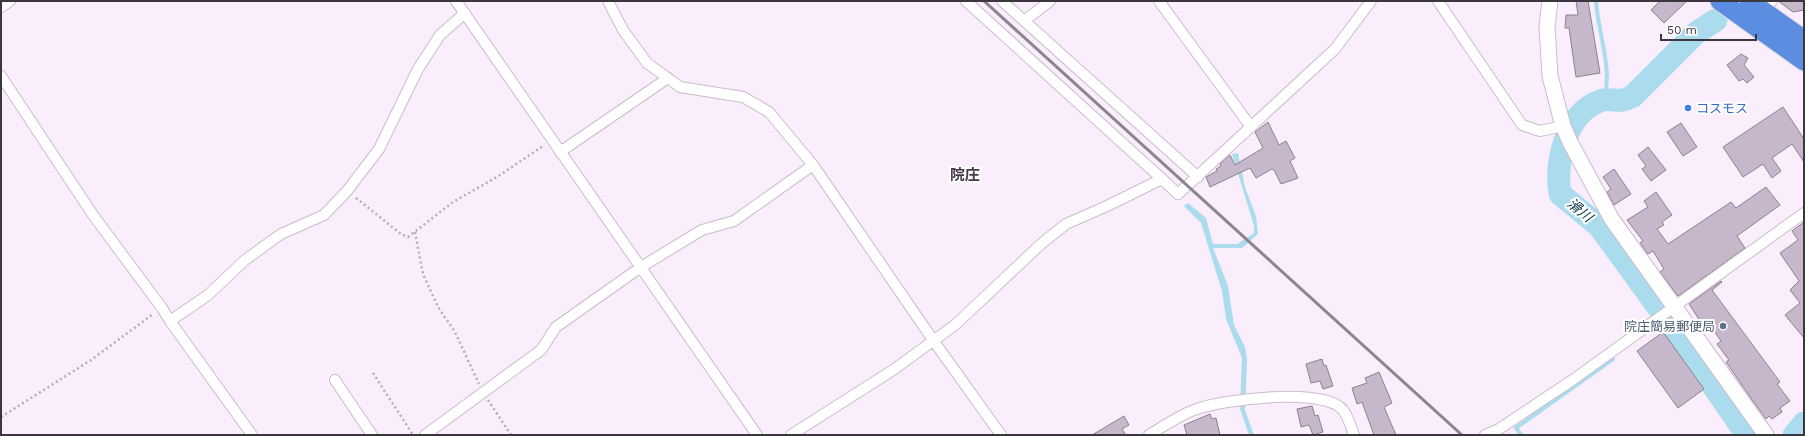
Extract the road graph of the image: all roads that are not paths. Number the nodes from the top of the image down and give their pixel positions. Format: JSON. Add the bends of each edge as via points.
{"nodes":[{"id":1,"x":10,"y":1,"type":"edge"},
{"id":2,"x":456,"y":1,"type":"edge"},
{"id":3,"x":608,"y":1,"type":"edge"},
{"id":4,"x":966,"y":1,"type":"edge"},
{"id":5,"x":1002,"y":1,"type":"edge"},
{"id":6,"x":1050,"y":1,"type":"edge"},
{"id":7,"x":1159,"y":1,"type":"edge"},
{"id":8,"x":1371,"y":1,"type":"edge"},
{"id":9,"x":1438,"y":1,"type":"edge"},
{"id":10,"x":1550,"y":1,"type":"edge"},
{"id":11,"x":1720,"y":1,"type":"edge"},
{"id":12,"x":1749,"y":1,"type":"edge"},
{"id":13,"x":1,"y":7,"type":"edge"},
{"id":14,"x":465,"y":13,"type":"junction"},
{"id":15,"x":1024,"y":21,"type":"junction"},
{"id":16,"x":1804,"y":40,"type":"edge"},
{"id":17,"x":1804,"y":61,"type":"edge"},
{"id":18,"x":1,"y":76,"type":"edge"},
{"id":19,"x":668,"y":78,"type":"junction"},
{"id":20,"x":1563,"y":126,"type":"junction"},
{"id":21,"x":1251,"y":127,"type":"junction"},
{"id":22,"x":560,"y":152,"type":"junction"},
{"id":23,"x":812,"y":165,"type":"junction"},
{"id":24,"x":1198,"y":177,"type":"junction"},
{"id":25,"x":1162,"y":179,"type":"junction"},
{"id":26,"x":1804,"y":213,"type":"edge"},
{"id":27,"x":641,"y":267,"type":"junction"},
{"id":28,"x":1674,"y":306,"type":"junction"},
{"id":29,"x":170,"y":321,"type":"junction"},
{"id":30,"x":933,"y":340,"type":"junction"},
{"id":31,"x":335,"y":380,"type":"dead end"},
{"id":32,"x":252,"y":435,"type":"edge"},
{"id":33,"x":372,"y":435,"type":"edge"},
{"id":34,"x":425,"y":435,"type":"edge"},
{"id":35,"x":757,"y":435,"type":"edge"},
{"id":36,"x":791,"y":435,"type":"edge"},
{"id":37,"x":1001,"y":435,"type":"edge"},
{"id":38,"x":1149,"y":435,"type":"edge"},
{"id":39,"x":1354,"y":435,"type":"edge"},
{"id":40,"x":1485,"y":435,"type":"edge"},
{"id":41,"x":1766,"y":435,"type":"edge"}],
"edges":[{"from":1,"to":13,"type":"street"},
{"from":2,"to":14,"type":"street"},
{"from":3,"to":19,"type":"street","via":[[623,30],[647,63]]},
{"from":4,"to":25,"type":"street"},
{"from":5,"to":15,"type":"street"},
{"from":6,"to":15,"type":"street"},
{"from":7,"to":21,"type":"street"},
{"from":8,"to":21,"type":"street","via":[[1335,49]]},
{"from":9,"to":20,"type":"street","via":[[1522,125],[1540,131]]},
{"from":10,"to":20,"type":"street","via":[[1547,26],[1550,76]]},
{"from":11,"to":17,"type":"highway"},
{"from":12,"to":16,"type":"highway"},
{"from":14,"to":22,"type":"street"},
{"from":14,"to":29,"type":"street","via":[[440,35],[418,70],[379,149],[347,191],[324,215],[275,239],[245,260],[208,295]]},
{"from":15,"to":24,"type":"street"},
{"from":18,"to":29,"type":"street","via":[[93,215]]},
{"from":19,"to":22,"type":"street"},
{"from":19,"to":23,"type":"street","via":[[680,87],[743,97],[769,112]]},
{"from":20,"to":28,"type":"street","via":[[1611,218]]},
{"from":21,"to":24,"type":"street"},
{"from":22,"to":27,"type":"street"},
{"from":23,"to":27,"type":"street","via":[[734,220],[702,230]]},
{"from":23,"to":30,"type":"street"},
{"from":24,"to":25,"type":"street","via":[[1178,194]]},
{"from":25,"to":30,"type":"street","via":[[1066,224],[1041,244],[955,325]]},
{"from":26,"to":28,"type":"street"},
{"from":27,"to":34,"type":"street","via":[[556,327],[541,350]]},
{"from":27,"to":35,"type":"street"},
{"from":28,"to":40,"type":"street","via":[[1574,379],[1499,429]]},
{"from":28,"to":41,"type":"street"},
{"from":29,"to":32,"type":"street"},
{"from":30,"to":36,"type":"street","via":[[893,370]]},
{"from":30,"to":37,"type":"street"},
{"from":31,"to":33,"type":"street"},
{"from":38,"to":39,"type":"street","via":[[1197,408],[1234,401],[1299,396],[1327,399],[1343,410]]}]}
